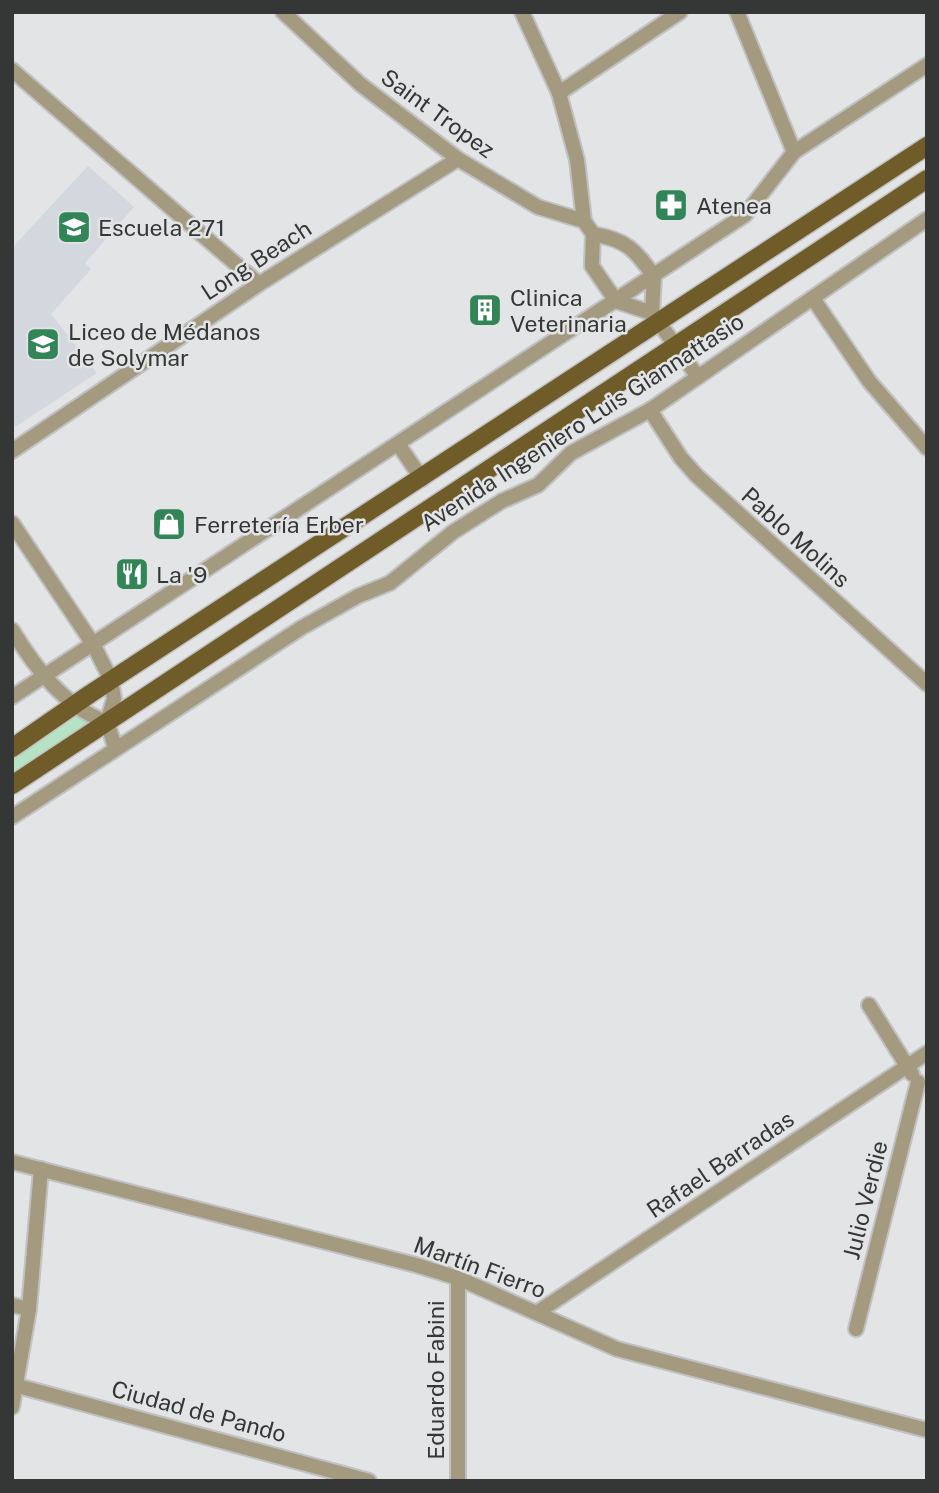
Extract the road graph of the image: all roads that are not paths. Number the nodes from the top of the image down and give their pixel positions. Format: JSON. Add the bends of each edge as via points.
{"nodes":[{"id":1,"x":284,"y":12,"type":"edge"},
{"id":2,"x":522,"y":12,"type":"edge"},
{"id":3,"x":680,"y":12,"type":"edge"},
{"id":4,"x":737,"y":12,"type":"edge"},
{"id":5,"x":927,"y":65,"type":"edge"},
{"id":6,"x":12,"y":69,"type":"edge"},
{"id":7,"x":559,"y":93,"type":"junction"},
{"id":8,"x":927,"y":146,"type":"edge"},
{"id":9,"x":794,"y":152,"type":"junction"},
{"id":10,"x":457,"y":159,"type":"junction"},
{"id":11,"x":927,"y":179,"type":"edge"},
{"id":12,"x":927,"y":219,"type":"edge"},
{"id":13,"x":584,"y":221,"type":"junction"},
{"id":14,"x":593,"y":234,"type":"junction"},
{"id":15,"x":654,"y":276,"type":"junction"},
{"id":16,"x":259,"y":284,"type":"junction"},
{"id":17,"x":814,"y":300,"type":"junction"},
{"id":18,"x":616,"y":301,"type":"junction"},
{"id":19,"x":655,"y":318,"type":"junction"},
{"id":20,"x":675,"y":345,"type":"junction"},
{"id":21,"x":698,"y":377,"type":"junction"},
{"id":22,"x":650,"y":410,"type":"junction"},
{"id":23,"x":398,"y":444,"type":"junction"},
{"id":24,"x":927,"y":448,"type":"edge"},
{"id":25,"x":12,"y":452,"type":"edge"},
{"id":26,"x":422,"y":479,"type":"junction"},
{"id":27,"x":12,"y":523,"type":"edge"},
{"id":28,"x":12,"y":630,"type":"edge"},
{"id":29,"x":93,"y":644,"type":"junction"},
{"id":30,"x":19,"y":654,"type":"edge"},
{"id":31,"x":44,"y":676,"type":"junction"},
{"id":32,"x":111,"y":680,"type":"junction"},
{"id":33,"x":927,"y":684,"type":"edge"},
{"id":34,"x":12,"y":698,"type":"edge"},
{"id":35,"x":76,"y":704,"type":"junction"},
{"id":36,"x":107,"y":722,"type":"junction"},
{"id":37,"x":115,"y":747,"type":"junction"},
{"id":38,"x":12,"y":748,"type":"edge"},
{"id":39,"x":12,"y":785,"type":"edge"},
{"id":40,"x":12,"y":817,"type":"edge"},
{"id":41,"x":869,"y":1005,"type":"dead end"},
{"id":42,"x":927,"y":1053,"type":"edge"},
{"id":43,"x":906,"y":1066,"type":"junction"},
{"id":44,"x":923,"y":1083,"type":"edge"},
{"id":45,"x":12,"y":1162,"type":"edge"},
{"id":46,"x":41,"y":1170,"type":"junction"},
{"id":47,"x":458,"y":1278,"type":"junction"},
{"id":48,"x":12,"y":1305,"type":"edge"},
{"id":49,"x":29,"y":1309,"type":"junction"},
{"id":50,"x":538,"y":1312,"type":"junction"},
{"id":51,"x":856,"y":1329,"type":"dead end"},
{"id":52,"x":18,"y":1386,"type":"junction"},
{"id":53,"x":12,"y":1407,"type":"edge"},
{"id":54,"x":927,"y":1430,"type":"edge"},
{"id":55,"x":369,"y":1481,"type":"edge"},
{"id":56,"x":458,"y":1481,"type":"edge"}],
"edges":[{"from":1,"to":10,"type":"street","name":"Saint Tropez","via":[[360,84]]},
{"from":2,"to":7,"type":"street"},
{"from":3,"to":7,"type":"street"},
{"from":4,"to":9,"type":"street"},
{"from":5,"to":9,"type":"street"},
{"from":6,"to":16,"type":"street"},
{"from":7,"to":13,"type":"street","via":[[577,160]]},
{"from":8,"to":19,"type":"main road","name":"Avenida Ingeniero Luis Giannattasio"},
{"from":9,"to":15,"type":"street","via":[[745,215]]},
{"from":10,"to":13,"type":"street","name":"Saint Tropez","via":[[538,207]]},
{"from":10,"to":16,"type":"street","name":"Long Beach"},
{"from":11,"to":20,"type":"main road","name":"Avenida Ingeniero Luis Giannattasio"},
{"from":12,"to":17,"type":"street","name":"Avenida Ingeniero Luis Giannattasio"},
{"from":13,"to":14,"type":"street"},
{"from":14,"to":15,"type":"street","via":[[634,248]]},
{"from":14,"to":18,"type":"street","via":[[592,266]]},
{"from":15,"to":18,"type":"street"},
{"from":15,"to":19,"type":"street"},
{"from":16,"to":25,"type":"street","name":"Long Beach"},
{"from":17,"to":21,"type":"street","name":"Avenida Ingeniero Luis Giannattasio"},
{"from":17,"to":24,"type":"street","via":[[869,381]]},
{"from":18,"to":19,"type":"street"},
{"from":18,"to":23,"type":"street"},
{"from":19,"to":20,"type":"street"},
{"from":19,"to":26,"type":"main road","name":"Avenida Ingeniero Luis Giannattasio"},
{"from":20,"to":21,"type":"street"},
{"from":20,"to":36,"type":"main road","name":"Avenida Ingeniero Luis Giannattasio"},
{"from":21,"to":22,"type":"street","name":"Avenida Ingeniero Luis Giannattasio"},
{"from":22,"to":33,"type":"street","name":"Pablo Molins","via":[[697,476]]},
{"from":22,"to":37,"type":"street","name":"Avenida Ingeniero Luis Giannattasio","via":[[571,453],[538,485],[453,532],[390,583],[301,628]]},
{"from":23,"to":26,"type":"street"},
{"from":23,"to":29,"type":"street"},
{"from":26,"to":32,"type":"main road","name":"Avenida Ingeniero Luis Giannattasio"},
{"from":27,"to":29,"type":"street"},
{"from":28,"to":30,"type":"street"},
{"from":29,"to":31,"type":"street"},
{"from":29,"to":32,"type":"street"},
{"from":30,"to":31,"type":"street"},
{"from":31,"to":34,"type":"street"},
{"from":31,"to":35,"type":"street"},
{"from":32,"to":35,"type":"main road","name":"Avenida Ingeniero Luis Giannattasio"},
{"from":32,"to":36,"type":"street","via":[[114,699]]},
{"from":35,"to":36,"type":"street"},
{"from":35,"to":38,"type":"main road","name":"Avenida Ingeniero Luis Giannattasio"},
{"from":36,"to":37,"type":"street"},
{"from":36,"to":39,"type":"main road","name":"Avenida Ingeniero Luis Giannattasio"},
{"from":37,"to":40,"type":"street","name":"Avenida Ingeniero Luis Giannattasio"},
{"from":41,"to":43,"type":"street"},
{"from":42,"to":43,"type":"street","name":"Rafael Barradas"},
{"from":43,"to":44,"type":"street"},
{"from":43,"to":50,"type":"street","name":"Rafael Barradas"},
{"from":44,"to":51,"type":"street","name":"Julio Verdie"},
{"from":45,"to":46,"type":"street","name":"Martín Fierro"},
{"from":46,"to":47,"type":"street","name":"Martín Fierro"},
{"from":46,"to":49,"type":"street"},
{"from":47,"to":50,"type":"street","name":"Martín Fierro"},
{"from":47,"to":56,"type":"street","name":"Eduardo Fabini"},
{"from":48,"to":49,"type":"street"},
{"from":49,"to":52,"type":"street"},
{"from":50,"to":54,"type":"street","name":"Martín Fierro","via":[[617,1349]]},
{"from":52,"to":53,"type":"street"},
{"from":52,"to":55,"type":"street","name":"Ciudad de Pando"}]}
